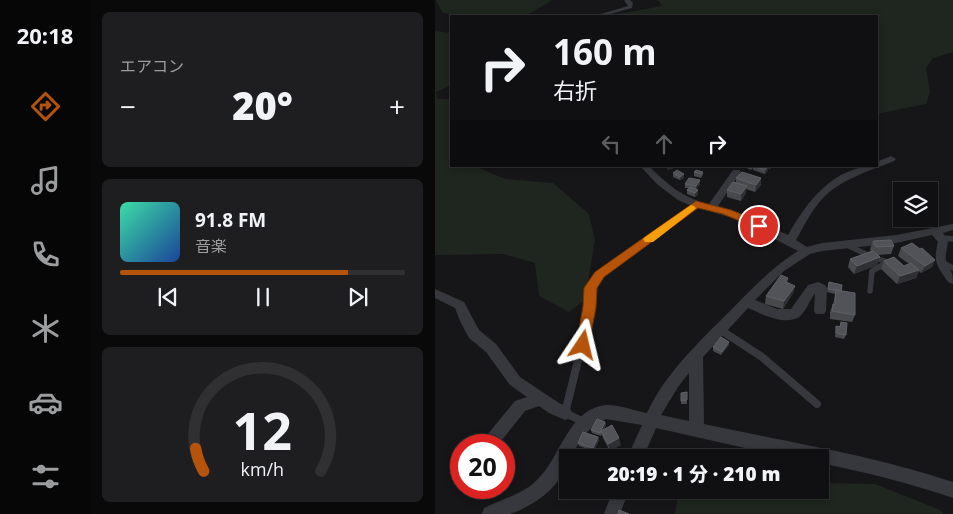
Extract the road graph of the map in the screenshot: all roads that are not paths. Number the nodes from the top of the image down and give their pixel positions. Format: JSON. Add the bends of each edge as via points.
{"nodes":[{"id":1,"x":627,"y":0,"type":"edge"},
{"id":2,"x":601,"y":15,"type":"edge"},
{"id":3,"x":891,"y":160,"type":"dead end"},
{"id":4,"x":878,"y":165,"type":"edge"},
{"id":5,"x":645,"y":167,"type":"edge"},
{"id":6,"x":872,"y":167,"type":"edge"},
{"id":7,"x":736,"y":172,"type":"dead end"},
{"id":8,"x":696,"y":204,"type":"junction"},
{"id":9,"x":712,"y":208,"type":"junction"},
{"id":10,"x":953,"y":227,"type":"edge"},
{"id":11,"x":943,"y":236,"type":"edge"},
{"id":12,"x":790,"y":241,"type":"junction"},
{"id":13,"x":845,"y":244,"type":"junction"},
{"id":14,"x":805,"y":251,"type":"junction"},
{"id":15,"x":888,"y":262,"type":"junction"},
{"id":16,"x":941,"y":262,"type":"junction"},
{"id":17,"x":895,"y":264,"type":"edge"},
{"id":18,"x":953,"y":268,"type":"edge"},
{"id":19,"x":953,"y":280,"type":"edge"},
{"id":20,"x":870,"y":291,"type":"dead end"},
{"id":21,"x":435,"y":293,"type":"edge"},
{"id":22,"x":747,"y":302,"type":"junction"},
{"id":23,"x":820,"y":310,"type":"dead end"},
{"id":24,"x":719,"y":329,"type":"junction"},
{"id":25,"x":696,"y":354,"type":"junction"},
{"id":26,"x":541,"y":399,"type":"junction"},
{"id":27,"x":817,"y":404,"type":"dead end"},
{"id":28,"x":565,"y":413,"type":"junction"},
{"id":29,"x":651,"y":421,"type":"junction"},
{"id":30,"x":584,"y":422,"type":"junction"},
{"id":31,"x":697,"y":429,"type":"junction"},
{"id":32,"x":497,"y":434,"type":"edge"},
{"id":33,"x":639,"y":449,"type":"edge"},
{"id":34,"x":953,"y":490,"type":"edge"},
{"id":35,"x":618,"y":499,"type":"edge"},
{"id":36,"x":491,"y":514,"type":"edge"},
{"id":37,"x":612,"y":514,"type":"edge"}],
"edges":[{"from":1,"to":2,"type":"street","via":[[630,7]]},
{"from":3,"to":4,"type":"street"},
{"from":5,"to":8,"type":"street","via":[[660,184],[675,189]]},
{"from":6,"to":12,"type":"street","via":[[835,182],[815,198]]},
{"from":7,"to":9,"type":"street"},
{"from":8,"to":9,"type":"street"},
{"from":8,"to":28,"type":"lane","via":[[599,274],[593,282],[583,345]]},
{"from":9,"to":12,"type":"street"},
{"from":10,"to":11,"type":"street"},
{"from":11,"to":13,"type":"street"},
{"from":11,"to":16,"type":"street"},
{"from":12,"to":14,"type":"street"},
{"from":13,"to":14,"type":"street"},
{"from":13,"to":15,"type":"lane"},
{"from":14,"to":22,"type":"street","via":[[780,268]]},
{"from":15,"to":17,"type":"lane"},
{"from":15,"to":20,"type":"lane","via":[[872,271]]},
{"from":16,"to":18,"type":"lane"},
{"from":16,"to":19,"type":"street"},
{"from":21,"to":26,"type":"street","via":[[460,305],[474,334],[491,348],[515,381]]},
{"from":22,"to":23,"type":"street","via":[[778,315],[791,315],[818,286],[821,288]]},
{"from":22,"to":24,"type":"street"},
{"from":24,"to":25,"type":"street"},
{"from":24,"to":27,"type":"lane","via":[[762,357]]},
{"from":25,"to":29,"type":"street","via":[[673,383]]},
{"from":25,"to":31,"type":"street"},
{"from":26,"to":28,"type":"street"},
{"from":26,"to":32,"type":"street","via":[[520,406]]},
{"from":28,"to":30,"type":"lane"},
{"from":29,"to":30,"type":"street","via":[[606,412]]},
{"from":29,"to":31,"type":"street"},
{"from":29,"to":33,"type":"street"},
{"from":30,"to":36,"type":"street","via":[[545,485]]},
{"from":31,"to":34,"type":"street","via":[[890,470]]},
{"from":35,"to":37,"type":"street"}]}
